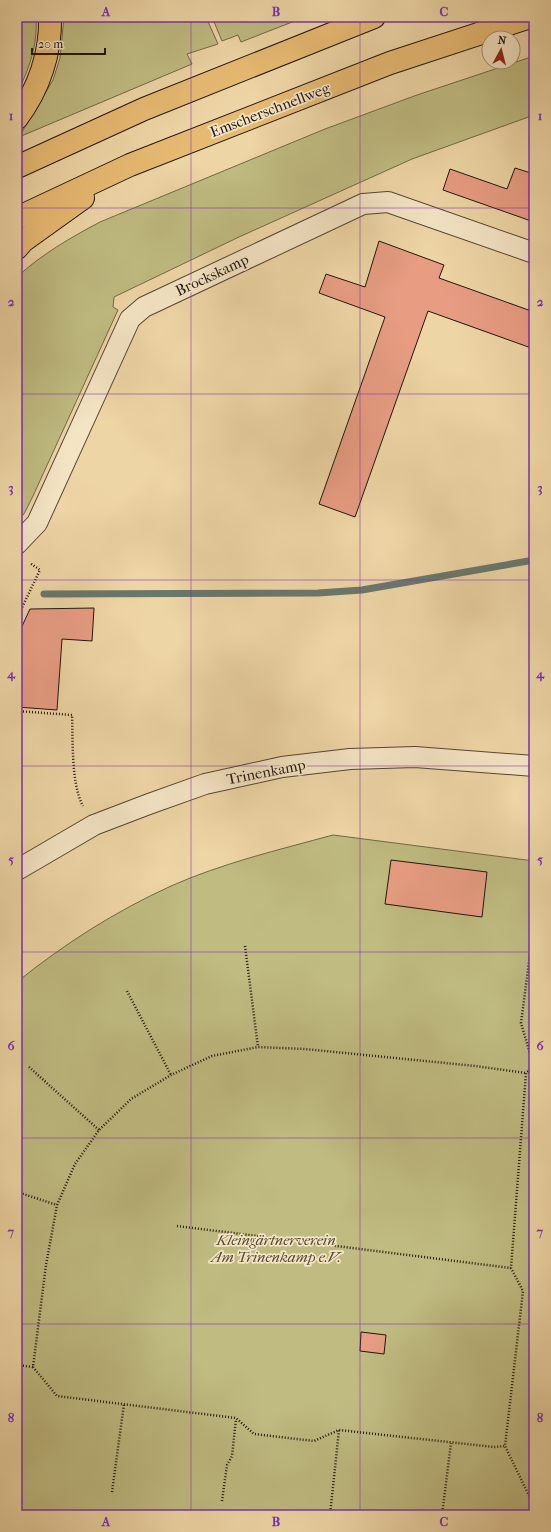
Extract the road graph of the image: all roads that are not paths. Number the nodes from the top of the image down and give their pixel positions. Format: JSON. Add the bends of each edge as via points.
{"nodes":[{"id":1,"x":50,"y":17,"type":"edge"},
{"id":2,"x":374,"y":17,"type":"edge"},
{"id":3,"x":530,"y":17,"type":"edge"},
{"id":4,"x":17,"y":118,"type":"edge"},
{"id":5,"x":130,"y":165,"type":"junction"},
{"id":6,"x":17,"y":167,"type":"edge"},
{"id":7,"x":17,"y":218,"type":"edge"},
{"id":8,"x":17,"y":248,"type":"edge"},
{"id":9,"x":534,"y":253,"type":"edge"},
{"id":10,"x":17,"y":544,"type":"edge"},
{"id":11,"x":534,"y":766,"type":"edge"},
{"id":12,"x":17,"y":870,"type":"edge"}],
"edges":[{"from":1,"to":4,"type":"highway","via":[[45,62],[31,97]]},
{"from":2,"to":6,"type":"highway","via":[[144,109]]},
{"from":3,"to":5,"type":"highway","name":"Emscherschnellweg","via":[[390,63]]},
{"from":5,"to":7,"type":"highway","name":"Emscherschnellweg"},
{"from":5,"to":8,"type":"highway","via":[[23,241]]},
{"from":9,"to":10,"type":"street","name":"Brockskamp","via":[[388,202],[363,204],[144,307],[130,319],[37,523]]},
{"from":11,"to":12,"type":"street","name":"Trinenkamp","via":[[415,758],[350,759],[282,767],[205,784],[94,825]]}]}
